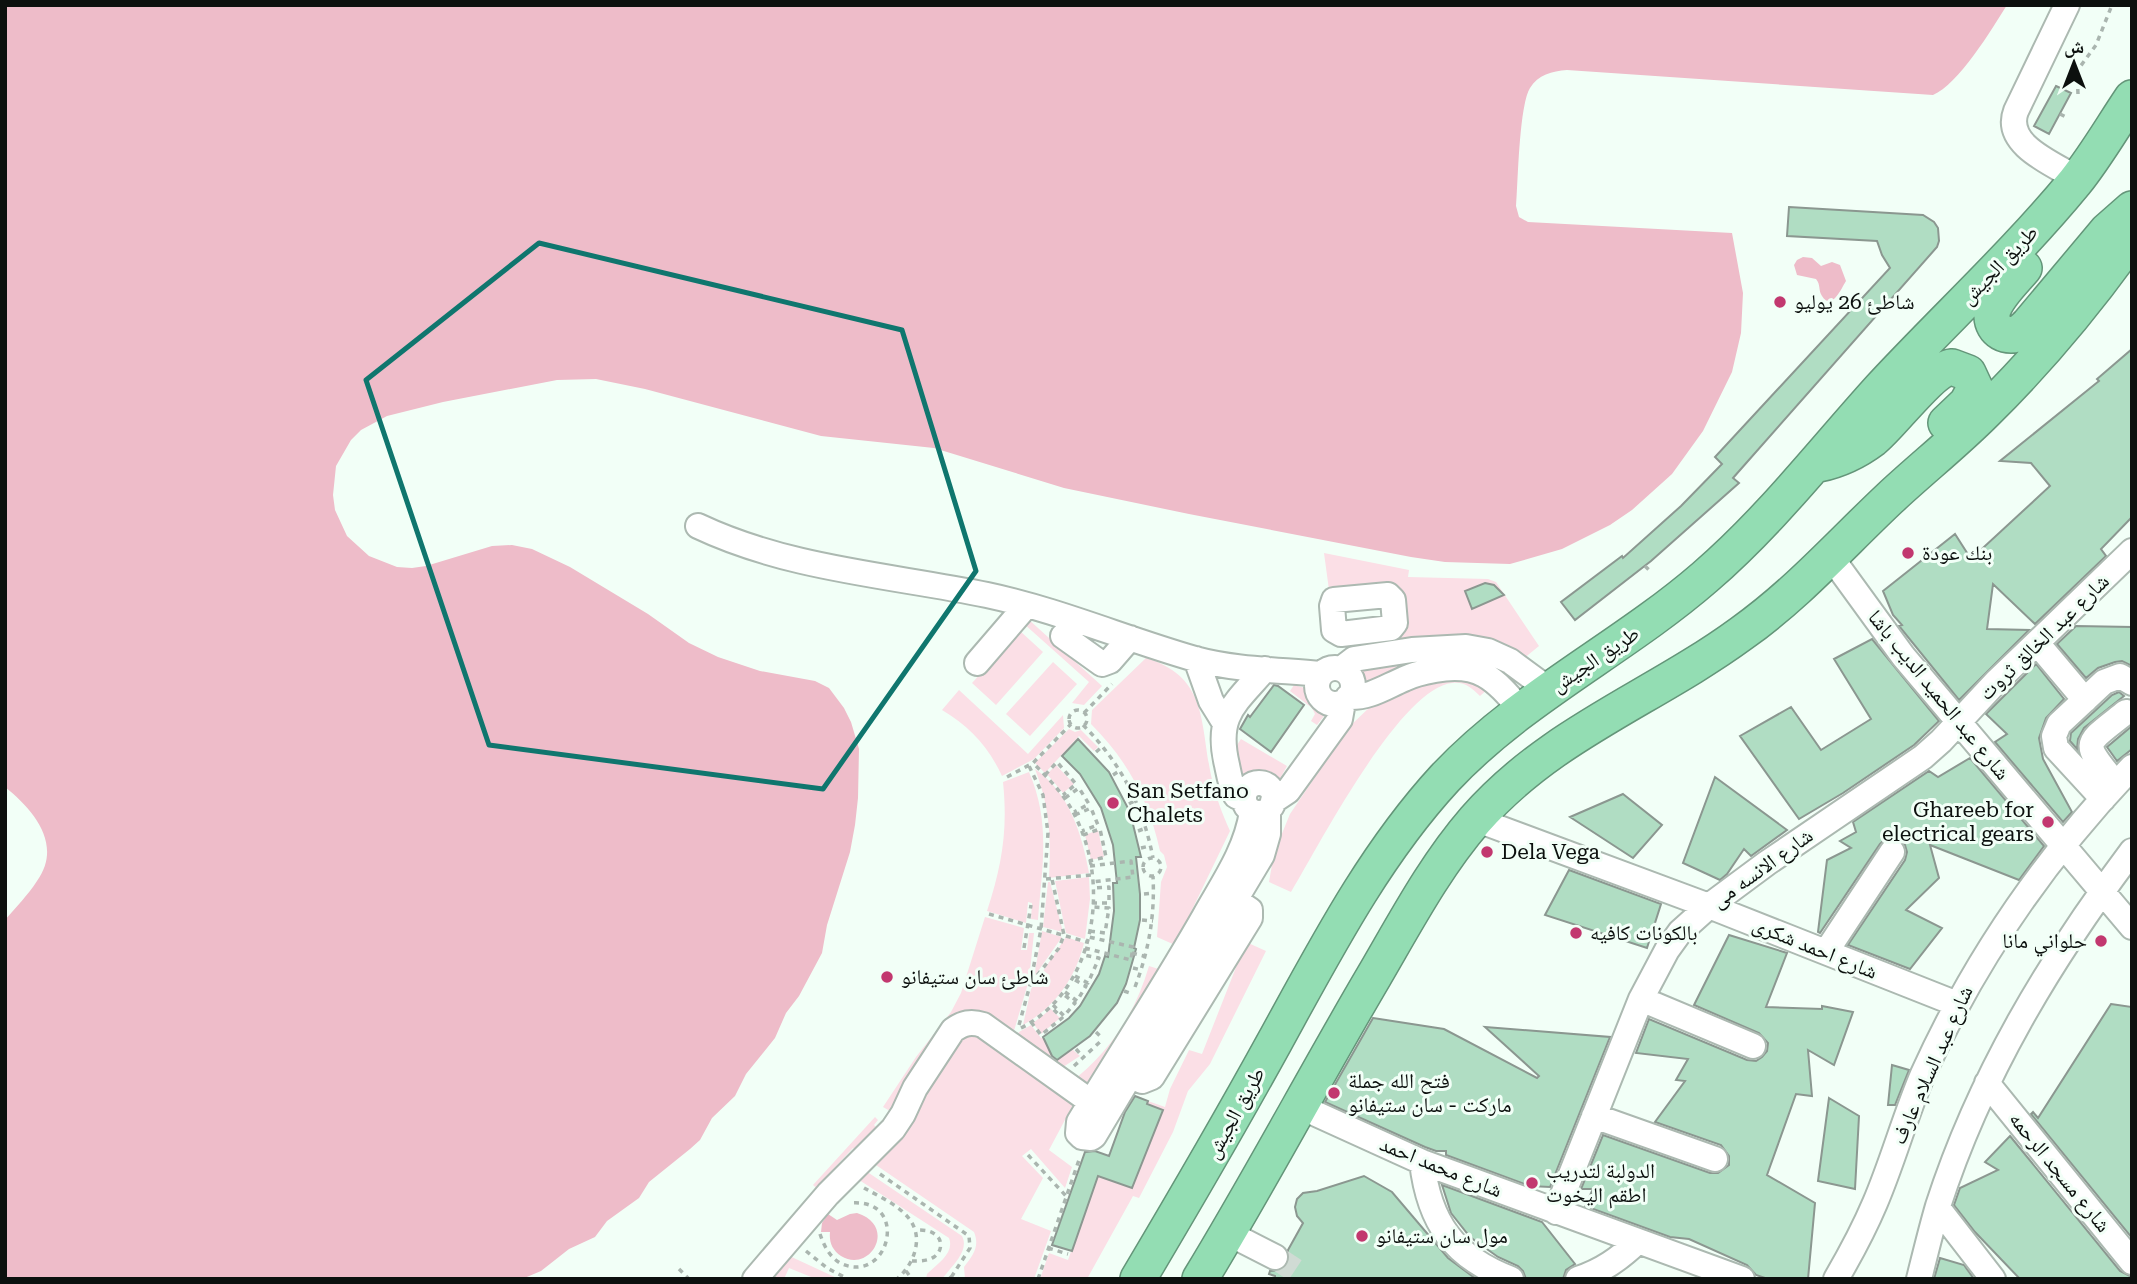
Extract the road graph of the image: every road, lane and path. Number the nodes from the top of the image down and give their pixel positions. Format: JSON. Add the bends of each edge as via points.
{"nodes":[{"id":1,"x":2067,"y":5,"type":"edge"},
{"id":2,"x":2112,"y":5,"type":"edge"},
{"id":3,"x":2078,"y":94,"type":"dead end"},
{"id":4,"x":2132,"y":98,"type":"edge"},
{"id":5,"x":2060,"y":114,"type":"dead end"},
{"id":6,"x":2066,"y":117,"type":"dead end"},
{"id":7,"x":2078,"y":179,"type":"junction"},
{"id":8,"x":2132,"y":209,"type":"edge"},
{"id":9,"x":2132,"y":238,"type":"edge"},
{"id":10,"x":1810,"y":467,"type":"junction"},
{"id":11,"x":1895,"y":493,"type":"junction"},
{"id":12,"x":698,"y":526,"type":"dead end"},
{"id":13,"x":2132,"y":551,"type":"edge"},
{"id":14,"x":1831,"y":557,"type":"junction"},
{"id":15,"x":1645,"y":566,"type":"dead end"},
{"id":16,"x":1650,"y":571,"type":"dead end"},
{"id":17,"x":1026,"y":606,"type":"junction"},
{"id":18,"x":1338,"y":633,"type":"dead end"},
{"id":19,"x":1063,"y":636,"type":"dead end"},
{"id":20,"x":1130,"y":638,"type":"junction"},
{"id":21,"x":2036,"y":643,"type":"junction"},
{"id":22,"x":1447,"y":657,"type":"junction"},
{"id":23,"x":1196,"y":659,"type":"junction"},
{"id":24,"x":976,"y":663,"type":"dead end"},
{"id":25,"x":1411,"y":663,"type":"junction"},
{"id":26,"x":1265,"y":669,"type":"junction"},
{"id":27,"x":1333,"y":670,"type":"junction"},
{"id":28,"x":2132,"y":683,"type":"edge"},
{"id":29,"x":1346,"y":699,"type":"junction"},
{"id":30,"x":1535,"y":699,"type":"junction"},
{"id":31,"x":2085,"y":700,"type":"junction"},
{"id":32,"x":2126,"y":712,"type":"dead end"},
{"id":33,"x":1224,"y":722,"type":"junction"},
{"id":34,"x":1071,"y":724,"type":"junction"},
{"id":35,"x":1958,"y":724,"type":"junction"},
{"id":36,"x":1083,"y":725,"type":"junction"},
{"id":37,"x":1103,"y":746,"type":"junction"},
{"id":38,"x":1096,"y":752,"type":"dead end"},
{"id":39,"x":1031,"y":764,"type":"junction"},
{"id":40,"x":1121,"y":770,"type":"junction"},
{"id":41,"x":1045,"y":775,"type":"junction"},
{"id":42,"x":1113,"y":775,"type":"dead end"},
{"id":43,"x":1007,"y":777,"type":"dead end"},
{"id":44,"x":2117,"y":783,"type":"edge"},
{"id":45,"x":1064,"y":796,"type":"junction"},
{"id":46,"x":1136,"y":800,"type":"junction"},
{"id":47,"x":1129,"y":804,"type":"dead end"},
{"id":48,"x":1259,"y":805,"type":"junction"},
{"id":49,"x":1074,"y":814,"type":"junction"},
{"id":50,"x":1475,"y":819,"type":"junction"},
{"id":51,"x":1146,"y":828,"type":"junction"},
{"id":52,"x":1138,"y":831,"type":"dead end"},
{"id":53,"x":1082,"y":833,"type":"junction"},
{"id":54,"x":2063,"y":845,"type":"junction"},
{"id":55,"x":1150,"y":846,"type":"junction"},
{"id":56,"x":1141,"y":848,"type":"dead end"},
{"id":57,"x":2132,"y":851,"type":"edge"},
{"id":58,"x":1892,"y":852,"type":"dead end"},
{"id":59,"x":1153,"y":858,"type":"junction"},
{"id":60,"x":1089,"y":864,"type":"junction"},
{"id":61,"x":1143,"y":868,"type":"junction"},
{"id":62,"x":1132,"y":869,"type":"junction"},
{"id":63,"x":1091,"y":875,"type":"junction"},
{"id":64,"x":1153,"y":876,"type":"junction"},
{"id":65,"x":1046,"y":879,"type":"junction"},
{"id":66,"x":1052,"y":879,"type":"junction"},
{"id":67,"x":1092,"y":882,"type":"junction"},
{"id":68,"x":1092,"y":888,"type":"junction"},
{"id":69,"x":2102,"y":891,"type":"junction"},
{"id":70,"x":1154,"y":893,"type":"junction"},
{"id":71,"x":1144,"y":894,"type":"dead end"},
{"id":72,"x":1031,"y":905,"type":"dead end"},
{"id":73,"x":1092,"y":905,"type":"junction"},
{"id":74,"x":1709,"y":906,"type":"junction"},
{"id":75,"x":989,"y":914,"type":"dead end"},
{"id":76,"x":1142,"y":920,"type":"dead end"},
{"id":77,"x":1153,"y":921,"type":"junction"},
{"id":78,"x":1028,"y":925,"type":"junction"},
{"id":79,"x":2132,"y":927,"type":"edge"},
{"id":80,"x":1041,"y":929,"type":"junction"},
{"id":81,"x":1090,"y":931,"type":"junction"},
{"id":82,"x":1064,"y":935,"type":"junction"},
{"id":83,"x":1088,"y":940,"type":"junction"},
{"id":84,"x":1024,"y":948,"type":"dead end"},
{"id":85,"x":1086,"y":948,"type":"junction"},
{"id":86,"x":1826,"y":952,"type":"junction"},
{"id":87,"x":1132,"y":953,"type":"junction"},
{"id":88,"x":1084,"y":955,"type":"junction"},
{"id":89,"x":1148,"y":957,"type":"junction"},
{"id":90,"x":1133,"y":968,"type":"dead end"},
{"id":91,"x":1142,"y":970,"type":"junction"},
{"id":92,"x":1073,"y":977,"type":"junction"},
{"id":93,"x":1030,"y":985,"type":"junction"},
{"id":94,"x":1124,"y":991,"type":"dead end"},
{"id":95,"x":1064,"y":992,"type":"junction"},
{"id":96,"x":1133,"y":993,"type":"junction"},
{"id":97,"x":1641,"y":999,"type":"junction"},
{"id":98,"x":1128,"y":1002,"type":"dead end"},
{"id":99,"x":1956,"y":1004,"type":"junction"},
{"id":100,"x":1052,"y":1006,"type":"junction"},
{"id":101,"x":1031,"y":1022,"type":"junction"},
{"id":102,"x":1096,"y":1032,"type":"dead end"},
{"id":103,"x":1108,"y":1033,"type":"dead end"},
{"id":104,"x":1103,"y":1039,"type":"junction"},
{"id":105,"x":1753,"y":1046,"type":"dead end"},
{"id":106,"x":1076,"y":1049,"type":"dead end"},
{"id":107,"x":1084,"y":1058,"type":"junction"},
{"id":108,"x":1057,"y":1079,"type":"junction"},
{"id":109,"x":1987,"y":1083,"type":"junction"},
{"id":110,"x":1091,"y":1102,"type":"junction"},
{"id":111,"x":1301,"y":1107,"type":"junction"},
{"id":112,"x":1594,"y":1116,"type":"junction"},
{"id":113,"x":1086,"y":1138,"type":"junction"},
{"id":114,"x":1028,"y":1155,"type":"dead end"},
{"id":115,"x":1715,"y":1159,"type":"dead end"},
{"id":116,"x":861,"y":1161,"type":"junction"},
{"id":117,"x":1422,"y":1162,"type":"junction"},
{"id":118,"x":1066,"y":1196,"type":"junction"},
{"id":119,"x":820,"y":1204,"type":"junction"},
{"id":120,"x":1938,"y":1208,"type":"junction"},
{"id":121,"x":1556,"y":1212,"type":"junction"},
{"id":122,"x":916,"y":1230,"type":"junction"},
{"id":123,"x":1228,"y":1233,"type":"junction"},
{"id":124,"x":791,"y":1239,"type":"junction"},
{"id":125,"x":1637,"y":1242,"type":"junction"},
{"id":126,"x":1048,"y":1248,"type":"junction"},
{"id":127,"x":1068,"y":1254,"type":"dead end"},
{"id":128,"x":1275,"y":1257,"type":"tunnel mouth"},
{"id":129,"x":912,"y":1261,"type":"junction"},
{"id":130,"x":2132,"y":1262,"type":"edge"},
{"id":131,"x":679,"y":1269,"type":"dead end"},
{"id":132,"x":906,"y":1271,"type":"junction"},
{"id":133,"x":951,"y":1278,"type":"edge"},
{"id":134,"x":688,"y":1279,"type":"edge"},
{"id":135,"x":755,"y":1279,"type":"edge"},
{"id":136,"x":848,"y":1279,"type":"edge"},
{"id":137,"x":897,"y":1279,"type":"edge"},
{"id":138,"x":912,"y":1279,"type":"edge"},
{"id":139,"x":959,"y":1279,"type":"edge"},
{"id":140,"x":1038,"y":1279,"type":"edge"},
{"id":141,"x":1138,"y":1279,"type":"edge"},
{"id":142,"x":1200,"y":1279,"type":"edge"},
{"id":143,"x":1511,"y":1279,"type":"edge"},
{"id":144,"x":1578,"y":1279,"type":"edge"},
{"id":145,"x":1742,"y":1279,"type":"edge"},
{"id":146,"x":1836,"y":1279,"type":"edge"},
{"id":147,"x":1919,"y":1279,"type":"edge"},
{"id":148,"x":1993,"y":1279,"type":"edge"}],
"edges":[{"from":1,"to":7,"type":"street","via":[[2013,123],[2025,146]]},
{"from":2,"to":3,"type":"path","via":[[2096,46],[2077,71]]},
{"from":4,"to":7,"type":"highway","name":"طريق الجيش"},
{"from":5,"to":6,"type":"path"},
{"from":7,"to":8,"type":"highway","via":[[2052,233],[1994,307],[1991,317],[2001,332],[2010,335],[2029,324]]},
{"from":7,"to":10,"type":"highway","name":"طريق الجيش"},
{"from":9,"to":11,"type":"highway","via":[[2021,375]]},
{"from":10,"to":11,"type":"highway","via":[[1873,439],[1941,370],[1962,369],[1974,383],[1973,394],[1921,449]]},
{"from":10,"to":30,"type":"highway","name":"طريق الجيش","via":[[1782,502],[1707,575],[1644,626]]},
{"from":11,"to":14,"type":"highway"},
{"from":12,"to":17,"type":"street","via":[[747,547],[798,561]]},
{"from":13,"to":21,"type":"street","name":"شارع عبد الخالق ثروت"},
{"from":14,"to":35,"type":"street","name":"شارع عبد الحميد الديب باشا"},
{"from":14,"to":50,"type":"highway","via":[[1748,629],[1703,661],[1563,742]]},
{"from":15,"to":16,"type":"path"},
{"from":17,"to":20,"type":"street"},
{"from":17,"to":24,"type":"street"},
{"from":18,"to":27,"type":"street"},
{"from":19,"to":20,"type":"street","via":[[1102,664]]},
{"from":20,"to":23,"type":"street"},
{"from":21,"to":31,"type":"street"},
{"from":21,"to":35,"type":"street","name":"شارع عبد الخالق ثروت"},
{"from":22,"to":25,"type":"street"},
{"from":22,"to":30,"type":"street","via":[[1484,673],[1503,688]]},
{"from":22,"to":30,"type":"street","via":[[1478,648],[1498,655],[1524,670]]},
{"from":23,"to":26,"type":"street"},
{"from":23,"to":33,"type":"street","via":[[1210,701]]},
{"from":25,"to":27,"type":"street","via":[[1354,659]]},
{"from":25,"to":29,"type":"street","via":[[1368,696]]},
{"from":26,"to":27,"type":"street"},
{"from":26,"to":33,"type":"street"},
{"from":27,"to":29,"type":"street","via":[[1317,687],[1329,703]]},
{"from":28,"to":31,"type":"street","via":[[2120,676],[2109,679]]},
{"from":29,"to":48,"type":"street","via":[[1340,719],[1288,791]]},
{"from":30,"to":141,"type":"highway","name":"طريق الجيش","via":[[1444,780],[1379,862]]},
{"from":31,"to":44,"type":"street","via":[[2059,724],[2054,742],[2060,753]]},
{"from":32,"to":44,"type":"street","via":[[2095,737],[2091,746],[2093,755]]},
{"from":33,"to":48,"type":"street","via":[[1222,735],[1232,787],[1236,796]]},
{"from":34,"to":36,"type":"path"},
{"from":34,"to":36,"type":"path","via":[[1070,714],[1077,710],[1086,716]]},
{"from":34,"to":39,"type":"path"},
{"from":35,"to":54,"type":"street","name":"شارع عبد الحميد الديب باشا"},
{"from":35,"to":74,"type":"street","name":"شارع الانسه مى","via":[[1923,757]]},
{"from":36,"to":37,"type":"path"},
{"from":37,"to":38,"type":"path"},
{"from":37,"to":40,"type":"path"},
{"from":39,"to":41,"type":"path"},
{"from":39,"to":43,"type":"path"},
{"from":39,"to":65,"type":"path","via":[[1048,820]]},
{"from":40,"to":42,"type":"path"},
{"from":40,"to":46,"type":"path"},
{"from":41,"to":45,"type":"path"},
{"from":41,"to":45,"type":"path","via":[[1057,762],[1063,768],[1076,784]]},
{"from":44,"to":54,"type":"street","name":"شارع عبد السلام عارف"},
{"from":45,"to":49,"type":"path"},
{"from":45,"to":49,"type":"path","via":[[1079,788],[1083,792],[1089,804]]},
{"from":46,"to":47,"type":"path"},
{"from":46,"to":51,"type":"path"},
{"from":48,"to":110,"type":"street","via":[[1236,862]]},
{"from":48,"to":113,"type":"street","via":[[1269,824],[1266,845],[1094,1136]]},
{"from":49,"to":53,"type":"path"},
{"from":49,"to":53,"type":"path","via":[[1091,808],[1098,825]]},
{"from":50,"to":74,"type":"street","name":"شارع احمد شكرى"},
{"from":50,"to":111,"type":"highway","via":[[1412,911]]},
{"from":51,"to":52,"type":"path"},
{"from":51,"to":55,"type":"path"},
{"from":53,"to":60,"type":"path"},
{"from":53,"to":60,"type":"path","via":[[1100,829],[1102,836],[1106,857]]},
{"from":54,"to":69,"type":"street","name":"شارع عبد الحميد الديب باشا"},
{"from":54,"to":99,"type":"street","name":"شارع عبد السلام عارف","via":[[2006,922]]},
{"from":55,"to":56,"type":"path"},
{"from":55,"to":59,"type":"path"},
{"from":57,"to":69,"type":"street"},
{"from":58,"to":86,"type":"street"},
{"from":59,"to":61,"type":"path","via":[[1144,862]]},
{"from":59,"to":64,"type":"path","via":[[1160,866]]},
{"from":60,"to":62,"type":"path","via":[[1130,861]]},
{"from":60,"to":63,"type":"path"},
{"from":61,"to":62,"type":"path"},
{"from":61,"to":64,"type":"path"},
{"from":62,"to":67,"type":"path","via":[[1133,877]]},
{"from":63,"to":66,"type":"path"},
{"from":63,"to":67,"type":"path"},
{"from":64,"to":70,"type":"path"},
{"from":65,"to":66,"type":"path"},
{"from":65,"to":80,"type":"path"},
{"from":66,"to":82,"type":"path"},
{"from":67,"to":68,"type":"path"},
{"from":68,"to":73,"type":"path"},
{"from":68,"to":73,"type":"path","via":[[1109,887],[1110,893],[1109,903]]},
{"from":69,"to":79,"type":"street","name":"شارع عبد الحميد الديب باشا"},
{"from":69,"to":109,"type":"street","via":[[2039,985]]},
{"from":70,"to":71,"type":"path"},
{"from":70,"to":77,"type":"path"},
{"from":72,"to":78,"type":"path"},
{"from":73,"to":81,"type":"path"},
{"from":73,"to":81,"type":"path","via":[[1109,908],[1109,915],[1105,933]]},
{"from":74,"to":86,"type":"street","name":"شارع احمد شكرى"},
{"from":74,"to":97,"type":"street","name":"شارع الانسه مى","via":[[1680,932]]},
{"from":75,"to":78,"type":"path"},
{"from":76,"to":77,"type":"path"},
{"from":77,"to":89,"type":"path"},
{"from":78,"to":80,"type":"path"},
{"from":78,"to":84,"type":"path"},
{"from":80,"to":82,"type":"path"},
{"from":80,"to":93,"type":"path"},
{"from":81,"to":83,"type":"path"},
{"from":82,"to":83,"type":"path"},
{"from":82,"to":93,"type":"path"},
{"from":83,"to":85,"type":"path"},
{"from":83,"to":87,"type":"path","via":[[1133,947]]},
{"from":85,"to":87,"type":"path","via":[[1130,960]]},
{"from":85,"to":88,"type":"path"},
{"from":86,"to":99,"type":"street","name":"شارع احمد شكرى"},
{"from":87,"to":89,"type":"path"},
{"from":88,"to":92,"type":"path"},
{"from":88,"to":92,"type":"path","via":[[1098,958],[1092,977],[1088,983]]},
{"from":89,"to":91,"type":"path"},
{"from":90,"to":91,"type":"path"},
{"from":91,"to":96,"type":"path"},
{"from":92,"to":95,"type":"path"},
{"from":92,"to":95,"type":"path","via":[[1086,986],[1083,993],[1077,1001]]},
{"from":93,"to":101,"type":"path","via":[[1018,1029]]},
{"from":94,"to":96,"type":"path"},
{"from":95,"to":100,"type":"path"},
{"from":95,"to":100,"type":"path","via":[[1075,1003],[1064,1016]]},
{"from":96,"to":98,"type":"path"},
{"from":97,"to":105,"type":"street"},
{"from":97,"to":112,"type":"street","name":"شارع الانسه مى"},
{"from":99,"to":146,"type":"street","name":"شارع عبد السلام عارف","via":[[1922,1077],[1875,1204]]},
{"from":100,"to":101,"type":"path"},
{"from":100,"to":101,"type":"path","via":[[1062,1018],[1057,1023],[1041,1035]]},
{"from":102,"to":104,"type":"path"},
{"from":103,"to":104,"type":"path"},
{"from":104,"to":107,"type":"path"},
{"from":106,"to":107,"type":"path"},
{"from":107,"to":108,"type":"path"},
{"from":108,"to":110,"type":"street"},
{"from":108,"to":116,"type":"street","via":[[983,1025],[964,1023],[953,1030],[893,1129]]},
{"from":109,"to":120,"type":"street"},
{"from":109,"to":130,"type":"street","name":"شارع مسجد الرحمه"},
{"from":110,"to":113,"type":"street","via":[[1077,1128]]},
{"from":111,"to":117,"type":"street","name":"شارع محمد احمد"},
{"from":111,"to":123,"type":"highway"},
{"from":112,"to":115,"type":"street"},
{"from":112,"to":121,"type":"street","name":"شارع الانسه مى"},
{"from":113,"to":118,"type":"path"},
{"from":114,"to":118,"type":"path"},
{"from":116,"to":119,"type":"street"},
{"from":116,"to":133,"type":"path","via":[[969,1236],[970,1248]]},
{"from":117,"to":121,"type":"street","name":"شارع محمد احمد"},
{"from":117,"to":143,"type":"street","via":[[1425,1189],[1448,1237],[1489,1271]]},
{"from":118,"to":126,"type":"path"},
{"from":119,"to":119,"type":"path","via":[[817,1220],[823,1244],[839,1262],[861,1268],[880,1258],[888,1238],[878,1211],[858,1203]]},
{"from":119,"to":122,"type":"path","via":[[864,1188],[908,1215]]},
{"from":119,"to":124,"type":"street"},
{"from":120,"to":147,"type":"street"},
{"from":120,"to":148,"type":"street"},
{"from":121,"to":125,"type":"street","name":"شارع محمد احمد"},
{"from":122,"to":129,"type":"path"},
{"from":122,"to":129,"type":"path","via":[[933,1233],[941,1246],[933,1258]]},
{"from":123,"to":128,"type":"street"},
{"from":123,"to":142,"type":"highway"},
{"from":124,"to":135,"type":"street"},
{"from":124,"to":136,"type":"path"},
{"from":125,"to":144,"type":"street","via":[[1617,1260]]},
{"from":125,"to":145,"type":"street","name":"شارع محمد احمد"},
{"from":126,"to":127,"type":"path"},
{"from":126,"to":140,"type":"path"},
{"from":129,"to":132,"type":"path"},
{"from":131,"to":134,"type":"path"},
{"from":132,"to":137,"type":"path"},
{"from":132,"to":138,"type":"path"},
{"from":133,"to":139,"type":"path"}]}
